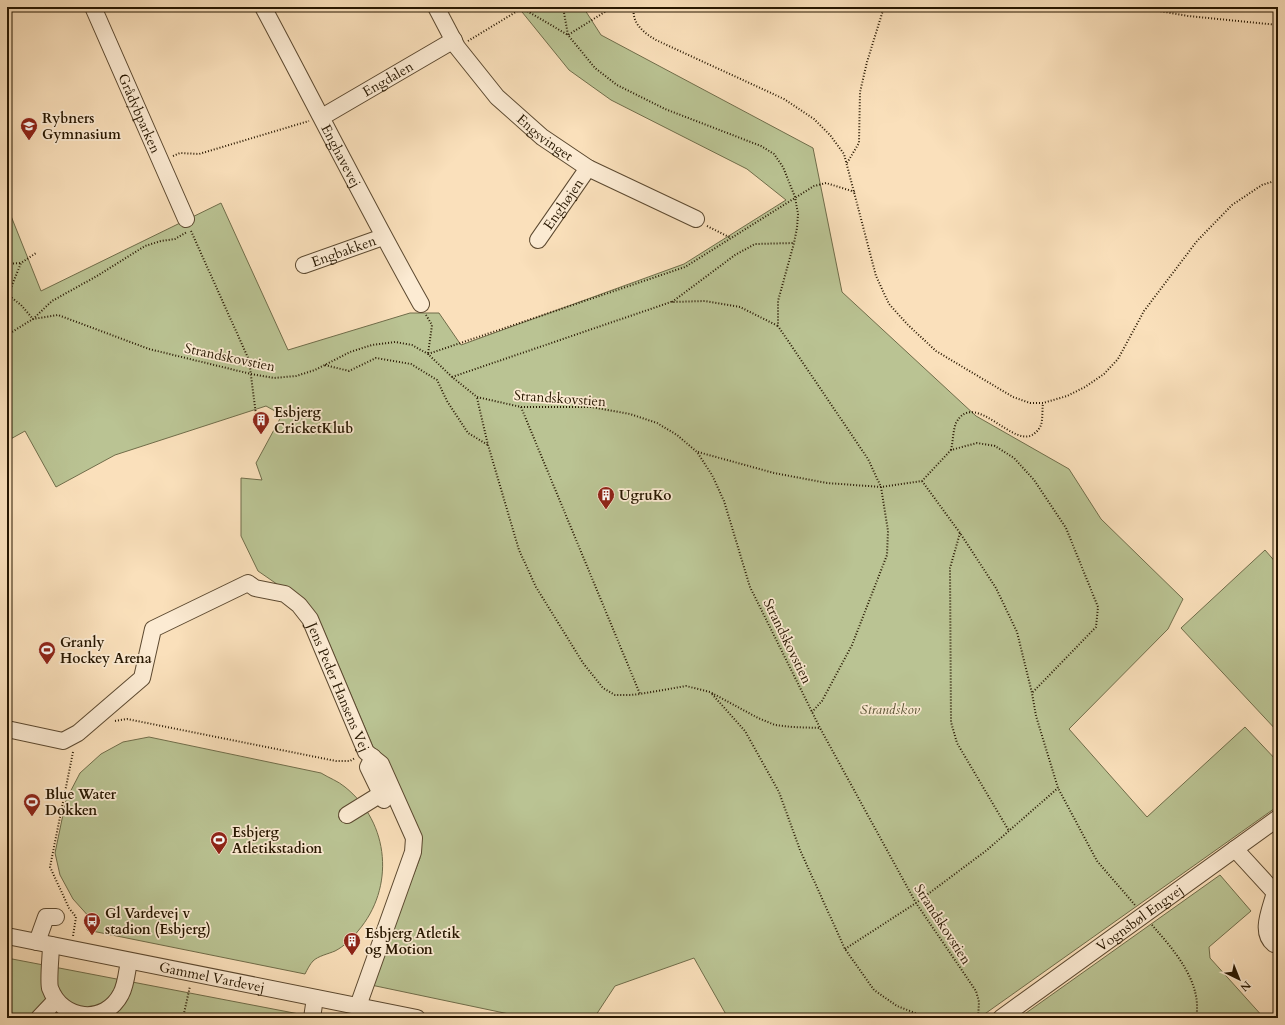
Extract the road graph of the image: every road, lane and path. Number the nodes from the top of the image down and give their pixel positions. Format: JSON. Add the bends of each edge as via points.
{"nodes":[{"id":1,"x":93,"y":7,"type":"edge"},
{"id":2,"x":263,"y":7,"type":"edge"},
{"id":3,"x":436,"y":7,"type":"edge"},
{"id":4,"x":564,"y":7,"type":"edge"},
{"id":5,"x":619,"y":7,"type":"edge"},
{"id":6,"x":634,"y":7,"type":"edge"},
{"id":7,"x":646,"y":7,"type":"edge"},
{"id":8,"x":679,"y":7,"type":"edge"},
{"id":9,"x":884,"y":7,"type":"edge"},
{"id":10,"x":1137,"y":7,"type":"edge"},
{"id":11,"x":523,"y":8,"type":"edge"},
{"id":12,"x":1278,"y":25,"type":"edge"},
{"id":13,"x":568,"y":35,"type":"junction"},
{"id":14,"x":455,"y":43,"type":"junction"},
{"id":15,"x":322,"y":117,"type":"junction"},
{"id":16,"x":160,"y":161,"type":"junction"},
{"id":17,"x":847,"y":163,"type":"junction"},
{"id":18,"x":588,"y":168,"type":"junction"},
{"id":19,"x":1278,"y":180,"type":"edge"},
{"id":20,"x":855,"y":192,"type":"junction"},
{"id":21,"x":795,"y":197,"type":"junction"},
{"id":22,"x":186,"y":219,"type":"dead end"},
{"id":23,"x":696,"y":220,"type":"joint"},
{"id":24,"x":383,"y":237,"type":"junction"},
{"id":25,"x":731,"y":238,"type":"junction"},
{"id":26,"x":538,"y":240,"type":"dead end"},
{"id":27,"x":794,"y":243,"type":"junction"},
{"id":28,"x":36,"y":253,"type":"dead end"},
{"id":29,"x":21,"y":263,"type":"junction"},
{"id":30,"x":7,"y":264,"type":"edge"},
{"id":31,"x":304,"y":265,"type":"dead end"},
{"id":32,"x":8,"y":294,"type":"edge"},
{"id":33,"x":671,"y":302,"type":"junction"},
{"id":34,"x":421,"y":304,"type":"joint"},
{"id":35,"x":33,"y":319,"type":"junction"},
{"id":36,"x":778,"y":326,"type":"junction"},
{"id":37,"x":7,"y":335,"type":"edge"},
{"id":38,"x":428,"y":354,"type":"junction"},
{"id":39,"x":325,"y":365,"type":"junction"},
{"id":40,"x":251,"y":374,"type":"junction"},
{"id":41,"x":452,"y":377,"type":"junction"},
{"id":42,"x":477,"y":397,"type":"junction"},
{"id":43,"x":1043,"y":404,"type":"junction"},
{"id":44,"x":521,"y":407,"type":"junction"},
{"id":45,"x":256,"y":414,"type":"dead end"},
{"id":46,"x":488,"y":445,"type":"junction"},
{"id":47,"x":951,"y":450,"type":"junction"},
{"id":48,"x":697,"y":452,"type":"junction"},
{"id":49,"x":922,"y":481,"type":"junction"},
{"id":50,"x":881,"y":487,"type":"junction"},
{"id":51,"x":960,"y":533,"type":"junction"},
{"id":52,"x":710,"y":692,"type":"junction"},
{"id":53,"x":1032,"y":693,"type":"junction"},
{"id":54,"x":640,"y":694,"type":"junction"},
{"id":55,"x":812,"y":712,"type":"junction"},
{"id":56,"x":110,"y":724,"type":"dead end"},
{"id":57,"x":820,"y":728,"type":"junction"},
{"id":58,"x":7,"y":730,"type":"edge"},
{"id":59,"x":79,"y":748,"type":"dead end"},
{"id":60,"x":369,"y":755,"type":"junction"},
{"id":61,"x":1058,"y":788,"type":"junction"},
{"id":62,"x":347,"y":815,"type":"dead end"},
{"id":63,"x":1278,"y":818,"type":"edge"},
{"id":64,"x":1009,"y":831,"type":"junction"},
{"id":65,"x":1235,"y":849,"type":"junction"},
{"id":66,"x":1276,"y":894,"type":"edge"},
{"id":67,"x":916,"y":903,"type":"junction"},
{"id":68,"x":1144,"y":916,"type":"junction"},
{"id":69,"x":56,"y":917,"type":"dead end"},
{"id":70,"x":7,"y":936,"type":"edge"},
{"id":71,"x":44,"y":944,"type":"junction"},
{"id":72,"x":1278,"y":944,"type":"edge"},
{"id":73,"x":71,"y":949,"type":"junction"},
{"id":74,"x":845,"y":949,"type":"junction"},
{"id":75,"x":129,"y":961,"type":"junction"},
{"id":76,"x":192,"y":973,"type":"junction"},
{"id":77,"x":316,"y":998,"type":"junction"},
{"id":78,"x":56,"y":1000,"type":"junction"},
{"id":79,"x":358,"y":1006,"type":"junction"},
{"id":80,"x":7,"y":1016,"type":"edge"},
{"id":81,"x":11,"y":1018,"type":"edge"},
{"id":82,"x":39,"y":1018,"type":"edge"},
{"id":83,"x":183,"y":1018,"type":"edge"},
{"id":84,"x":312,"y":1018,"type":"edge"},
{"id":85,"x":417,"y":1018,"type":"edge"},
{"id":86,"x":928,"y":1018,"type":"edge"},
{"id":87,"x":978,"y":1018,"type":"edge"},
{"id":88,"x":1001,"y":1018,"type":"edge"},
{"id":89,"x":1196,"y":1018,"type":"edge"}],
"edges":[{"from":1,"to":16,"type":"street","name":"Grådybparken"},
{"from":2,"to":15,"type":"street","name":"Enghavevej"},
{"from":3,"to":14,"type":"street","name":"Engsvinget"},
{"from":4,"to":13,"type":"path"},
{"from":5,"to":13,"type":"path","via":[[608,10]]},
{"from":6,"to":17,"type":"path","via":[[636,22],[642,32],[784,99],[814,119],[830,135],[844,154]]},
{"from":7,"to":8,"type":"path","via":[[665,10]]},
{"from":9,"to":17,"type":"path","via":[[860,92],[859,143]]},
{"from":10,"to":12,"type":"path","via":[[1188,16]]},
{"from":11,"to":13,"type":"path"},
{"from":11,"to":14,"type":"path"},
{"from":13,"to":21,"type":"path","via":[[595,68],[617,85],[665,108],[761,146],[774,154],[783,167]]},
{"from":14,"to":15,"type":"street","name":"Engdalen"},
{"from":14,"to":18,"type":"street","name":"Engsvinget","via":[[496,96],[542,137]]},
{"from":15,"to":16,"type":"path","via":[[199,154],[180,153]]},
{"from":15,"to":24,"type":"street","name":"Enghavevej"},
{"from":16,"to":22,"type":"street","name":"Grådybparken"},
{"from":17,"to":20,"type":"path"},
{"from":18,"to":23,"type":"street","name":"Engsvinget"},
{"from":18,"to":26,"type":"street","name":"Enghøjen"},
{"from":19,"to":43,"type":"path","via":[[1262,185],[1232,205],[1197,241],[1144,311],[1118,359],[1104,374],[1085,387]]},
{"from":20,"to":21,"type":"path","via":[[826,183],[814,186]]},
{"from":20,"to":43,"type":"path","via":[[876,276],[889,304],[936,351],[1012,397]]},
{"from":21,"to":25,"type":"path"},
{"from":21,"to":27,"type":"path","via":[[798,214]]},
{"from":23,"to":25,"type":"path"},
{"from":24,"to":31,"type":"street","name":"Engbakken"},
{"from":24,"to":34,"type":"street","name":"Enghavevej"},
{"from":25,"to":38,"type":"path","via":[[685,267]]},
{"from":27,"to":33,"type":"path","via":[[756,244],[735,255]]},
{"from":27,"to":36,"type":"path","via":[[778,301]]},
{"from":28,"to":29,"type":"path"},
{"from":29,"to":30,"type":"path"},
{"from":29,"to":32,"type":"path"},
{"from":32,"to":35,"type":"path"},
{"from":33,"to":36,"type":"path","via":[[705,300],[740,307]]},
{"from":33,"to":41,"type":"path"},
{"from":34,"to":38,"type":"path","via":[[432,325]]},
{"from":35,"to":37,"type":"path","name":"Strandskovstien"},
{"from":35,"to":40,"type":"path","name":"Strandskovstien","via":[[58,315],[149,349]]},
{"from":35,"to":40,"type":"path","via":[[52,302],[145,246],[175,239],[191,230],[249,360]]},
{"from":36,"to":50,"type":"path","via":[[868,459]]},
{"from":38,"to":39,"type":"path","name":"Strandskovstien","via":[[412,345],[395,342],[372,344]]},
{"from":38,"to":41,"type":"path","name":"Strandskovstien"},
{"from":39,"to":40,"type":"path","name":"Strandskovstien","via":[[296,376],[274,378]]},
{"from":39,"to":46,"type":"path","via":[[349,371],[376,358],[411,364],[437,380],[468,433]]},
{"from":40,"to":45,"type":"path"},
{"from":41,"to":42,"type":"path","name":"Strandskovstien"},
{"from":42,"to":44,"type":"path","name":"Strandskovstien"},
{"from":42,"to":46,"type":"path"},
{"from":43,"to":47,"type":"path","via":[[1041,425],[1032,436],[1024,437],[1008,430],[982,414],[971,412],[962,415],[956,424]]},
{"from":44,"to":48,"type":"path","name":"Strandskovstien","via":[[591,407],[630,414],[657,423],[677,435]]},
{"from":44,"to":54,"type":"path"},
{"from":46,"to":54,"type":"path","via":[[519,550],[536,587],[583,663],[603,688],[615,695]]},
{"from":47,"to":49,"type":"path"},
{"from":47,"to":53,"type":"path","via":[[977,443],[995,446],[1014,458],[1029,474],[1066,528],[1098,607],[1096,627]]},
{"from":48,"to":50,"type":"path","via":[[774,473],[828,483]]},
{"from":48,"to":55,"type":"path","name":"Strandskovstien","via":[[712,475],[724,501],[750,587]]},
{"from":49,"to":50,"type":"path"},
{"from":49,"to":51,"type":"path"},
{"from":50,"to":55,"type":"path","via":[[888,531],[887,555],[852,645],[822,700]]},
{"from":51,"to":53,"type":"path","via":[[996,588],[1017,632]]},
{"from":51,"to":64,"type":"path","via":[[950,568],[951,722],[957,743]]},
{"from":52,"to":54,"type":"path","via":[[686,686]]},
{"from":52,"to":57,"type":"path","via":[[775,725]]},
{"from":52,"to":74,"type":"path","via":[[745,731],[779,792],[800,850]]},
{"from":53,"to":61,"type":"path","via":[[1036,716]]},
{"from":55,"to":57,"type":"path","name":"Strandskovstien"},
{"from":56,"to":60,"type":"path","via":[[116,720],[127,719],[336,761],[350,761]]},
{"from":57,"to":67,"type":"path","name":"Strandskovstien"},
{"from":58,"to":60,"type":"street","name":"Jens Peder Hansens Vej","via":[[63,741],[78,733],[142,678],[153,629],[248,583],[255,588],[285,594],[299,605],[310,620]]},
{"from":59,"to":73,"type":"path","via":[[72,752],[50,867],[69,908],[76,916]]},
{"from":60,"to":62,"type":"street","via":[[368,767],[382,797]]},
{"from":60,"to":79,"type":"street","name":"Jens Peder Hansens Vej","via":[[381,764],[414,838],[413,852]]},
{"from":61,"to":64,"type":"path"},
{"from":61,"to":68,"type":"path","via":[[1097,861]]},
{"from":63,"to":65,"type":"street","name":"Vognsbøl Engvej"},
{"from":64,"to":67,"type":"path"},
{"from":65,"to":66,"type":"street"},
{"from":65,"to":68,"type":"street","name":"Vognsbøl Engvej"},
{"from":66,"to":72,"type":"street","via":[[1266,929],[1270,941]]},
{"from":67,"to":74,"type":"path"},
{"from":67,"to":87,"type":"path","name":"Strandskovstien","via":[[976,991],[979,1002]]},
{"from":68,"to":88,"type":"street","name":"Vognsbøl Engvej"},
{"from":68,"to":89,"type":"path","via":[[1176,953],[1190,977],[1198,1007]]},
{"from":69,"to":71,"type":"street","via":[[46,917]]},
{"from":70,"to":71,"type":"street","name":"Gammel Vardevej"},
{"from":71,"to":73,"type":"street","name":"Gammel Vardevej"},
{"from":71,"to":78,"type":"street","via":[[50,986]]},
{"from":73,"to":75,"type":"street","name":"Gammel Vardevej"},
{"from":74,"to":86,"type":"path","via":[[874,990],[897,1006]]},
{"from":75,"to":76,"type":"street","name":"Gammel Vardevej"},
{"from":75,"to":78,"type":"street","via":[[122,993],[105,1010],[81,1015],[71,1012]]},
{"from":76,"to":77,"type":"street","name":"Gammel Vardevej"},
{"from":76,"to":83,"type":"path"},
{"from":77,"to":79,"type":"street","name":"Gammel Vardevej"},
{"from":77,"to":84,"type":"street"},
{"from":78,"to":82,"type":"street"},
{"from":79,"to":85,"type":"street","name":"Gammel Vardevej"},
{"from":80,"to":81,"type":"path"}]}
